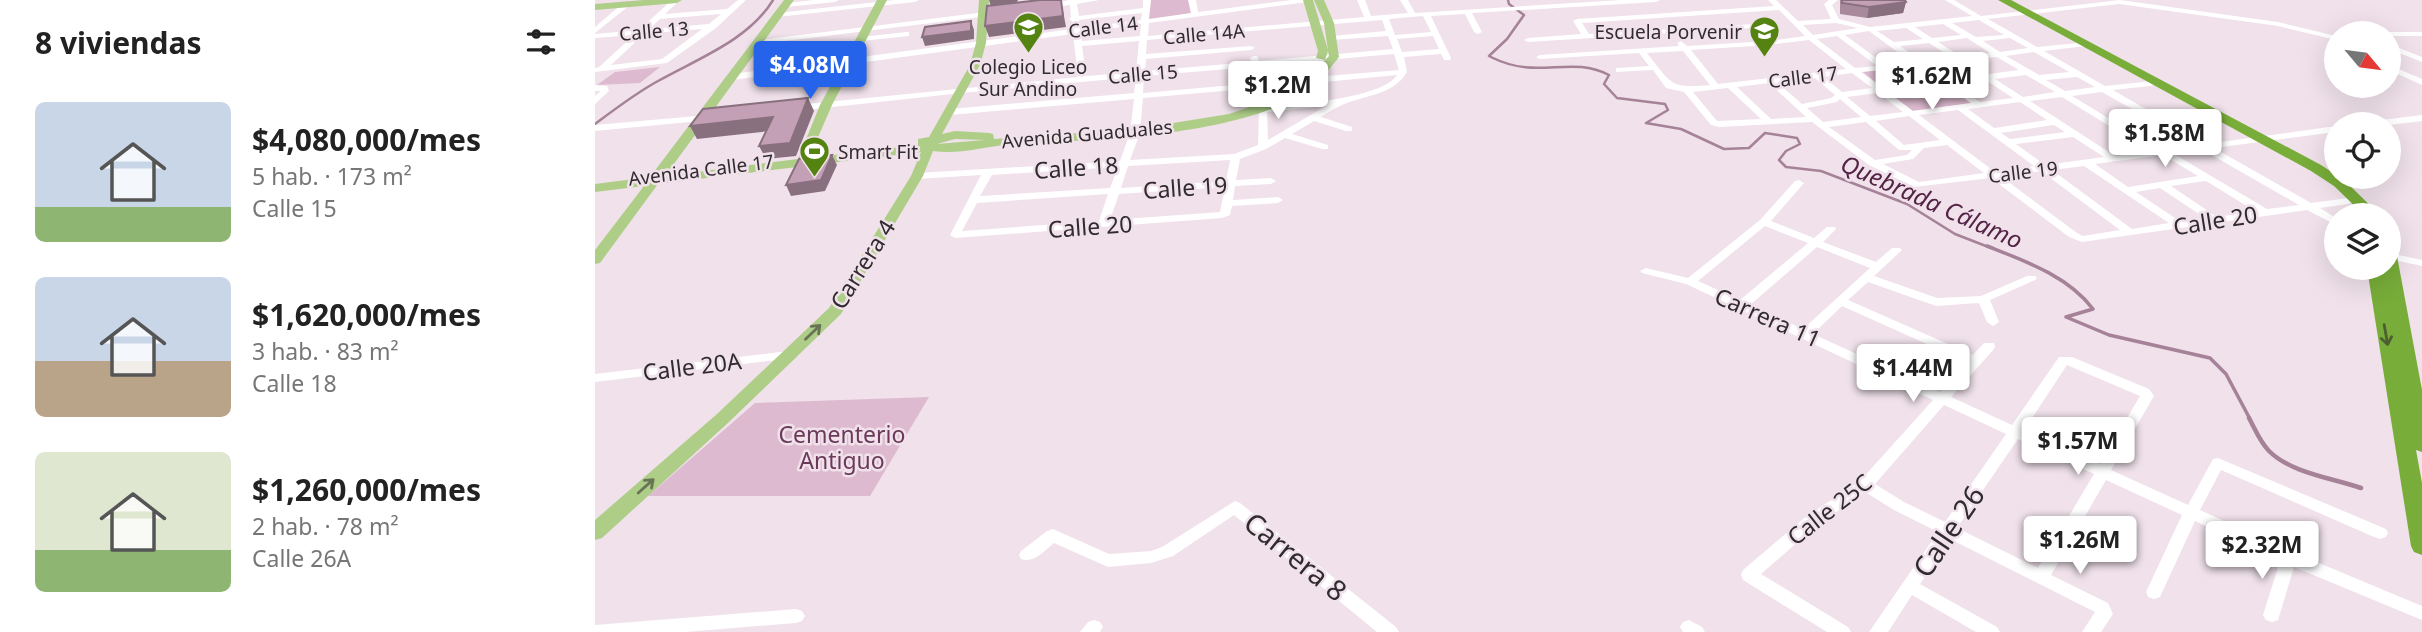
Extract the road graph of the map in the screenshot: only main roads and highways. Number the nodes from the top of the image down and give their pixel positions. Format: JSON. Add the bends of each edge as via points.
{"nodes":[{"id":1,"x":676,"y":0,"type":"edge"},
{"id":2,"x":983,"y":0,"type":"edge"},
{"id":3,"x":1307,"y":0,"type":"edge"},
{"id":4,"x":1318,"y":0,"type":"edge"},
{"id":5,"x":1994,"y":0,"type":"edge"},
{"id":6,"x":2003,"y":0,"type":"edge"},
{"id":7,"x":789,"y":1,"type":"edge"},
{"id":8,"x":881,"y":2,"type":"edge"},
{"id":9,"x":595,"y":7,"type":"edge"},
{"id":10,"x":2022,"y":13,"type":"junction"},
{"id":11,"x":2082,"y":45,"type":"junction"},
{"id":12,"x":1263,"y":106,"type":"junction"},
{"id":13,"x":947,"y":118,"type":"junction"},
{"id":14,"x":1135,"y":130,"type":"junction"},
{"id":15,"x":962,"y":134,"type":"junction"},
{"id":16,"x":2260,"y":140,"type":"junction"},
{"id":17,"x":930,"y":144,"type":"junction"},
{"id":18,"x":961,"y":148,"type":"junction"},
{"id":19,"x":803,"y":158,"type":"junction"},
{"id":20,"x":919,"y":171,"type":"junction"},
{"id":21,"x":656,"y":178,"type":"junction"},
{"id":22,"x":595,"y":183,"type":"edge"},
{"id":23,"x":595,"y":188,"type":"edge"},
{"id":24,"x":2350,"y":203,"type":"edge"},
{"id":25,"x":2360,"y":203,"type":"edge"},
{"id":26,"x":595,"y":260,"type":"edge"},
{"id":27,"x":2377,"y":280,"type":"edge"},
{"id":28,"x":2393,"y":280,"type":"edge"},
{"id":29,"x":2422,"y":445,"type":"edge"},
{"id":30,"x":595,"y":532,"type":"edge"},
{"id":31,"x":2422,"y":547,"type":"edge"}],
"edges":[{"from":1,"to":9,"type":"main road"},
{"from":2,"to":13,"type":"main road","name":"Carrera 4","via":[[975,65]]},
{"from":3,"to":12,"type":"main road","name":"Avenida Guaduales","via":[[1324,51],[1301,81]]},
{"from":4,"to":12,"type":"main road","name":"Avenida Guaduales","via":[[1329,23],[1334,57],[1314,80]]},
{"from":5,"to":10,"type":"highway"},
{"from":6,"to":10,"type":"highway"},
{"from":7,"to":21,"type":"main road","via":[[706,118]]},
{"from":8,"to":19,"type":"main road"},
{"from":10,"to":11,"type":"highway"},
{"from":11,"to":16,"type":"highway"},
{"from":11,"to":16,"type":"highway"},
{"from":12,"to":14,"type":"main road","name":"Avenida Guaduales"},
{"from":13,"to":15,"type":"main road"},
{"from":13,"to":17,"type":"main road","name":"Carrera 4"},
{"from":14,"to":15,"type":"main road","name":"Avenida Guaduales"},
{"from":14,"to":18,"type":"main road","name":"Avenida Guaduales"},
{"from":15,"to":17,"type":"main road","name":"Avenida Guaduales"},
{"from":16,"to":24,"type":"highway","via":[[2330,184]]},
{"from":16,"to":25,"type":"highway","via":[[2339,183]]},
{"from":17,"to":18,"type":"main road","name":"Avenida Guaduales","via":[[947,150]]},
{"from":17,"to":19,"type":"main road","name":"Avenida Calle 17"},
{"from":17,"to":20,"type":"main road","name":"Carrera 4"},
{"from":17,"to":21,"type":"main road","name":"Avenida Calle 17"},
{"from":18,"to":20,"type":"main road"},
{"from":19,"to":21,"type":"main road","name":"Avenida Calle 17"},
{"from":30,"to":20,"type":"main road","name":"Carrera 4","one_way":true,"via":[[835,311]]},
{"from":21,"to":22,"type":"main road","name":"Avenida Calle 17"},
{"from":21,"to":23,"type":"main road","name":"Avenida Calle 17"},
{"from":21,"to":26,"type":"main road"},
{"from":27,"to":31,"type":"highway","one_way":true},
{"from":28,"to":29,"type":"highway"}]}
